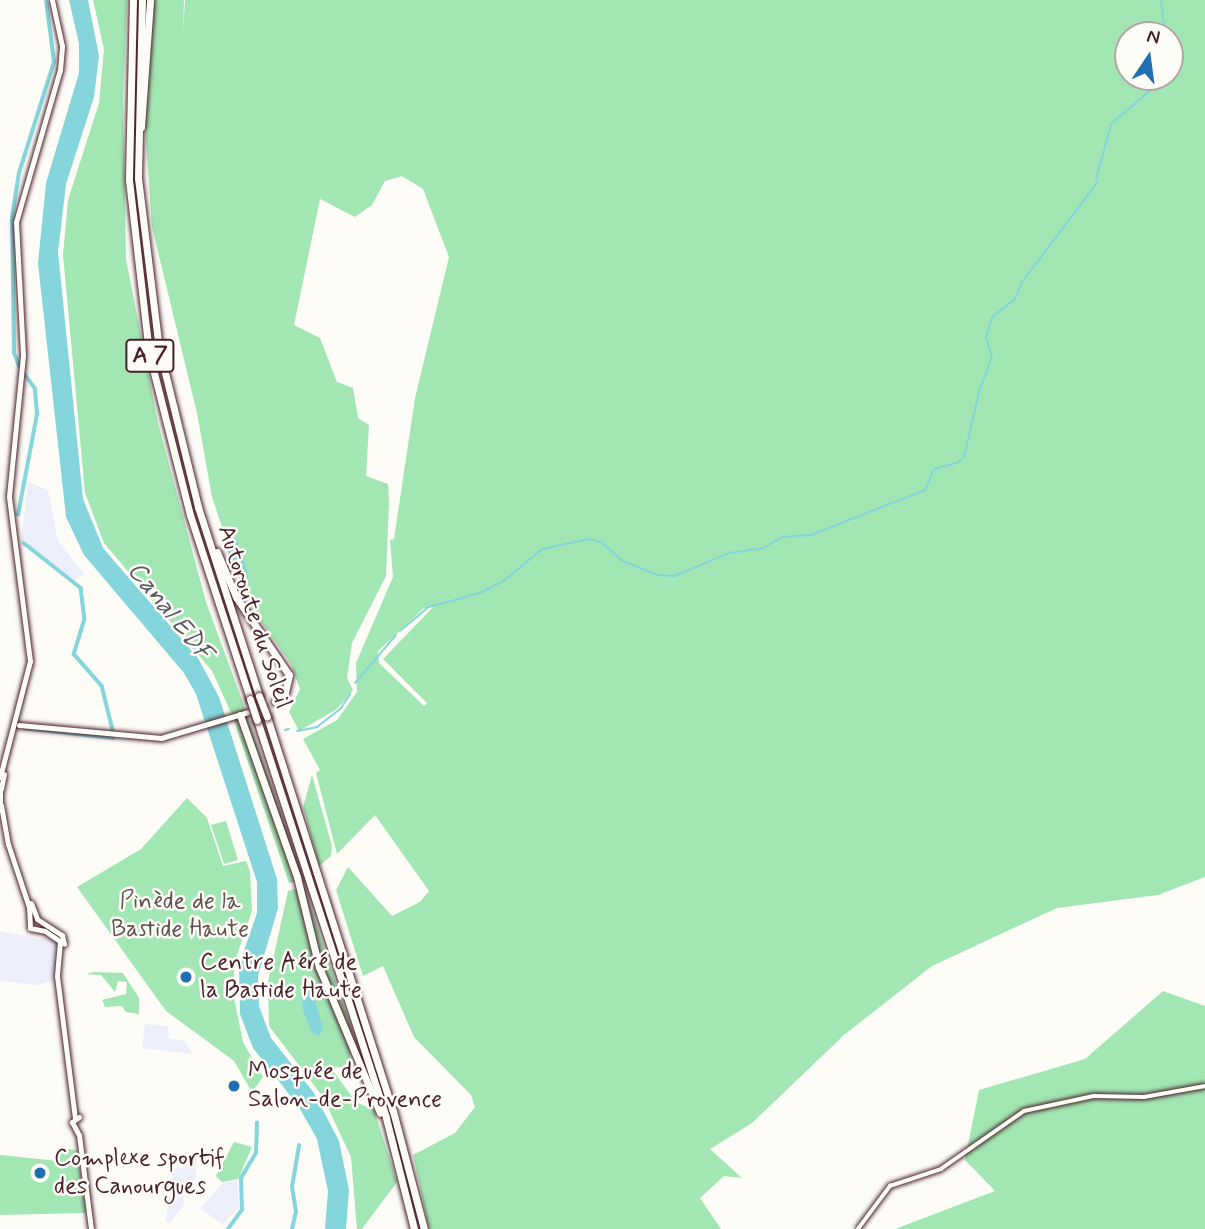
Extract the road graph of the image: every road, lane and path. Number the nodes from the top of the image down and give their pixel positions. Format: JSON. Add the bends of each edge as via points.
{"nodes":[{"id":1,"x":52,"y":0,"type":"edge"},
{"id":2,"x":133,"y":0,"type":"edge"},
{"id":3,"x":142,"y":0,"type":"edge"},
{"id":4,"x":150,"y":0,"type":"edge"},
{"id":5,"x":138,"y":186,"type":"junction"},
{"id":6,"x":198,"y":507,"type":"junction"},
{"id":7,"x":24,"y":693,"type":"junction"},
{"id":8,"x":272,"y":704,"type":"dead end"},
{"id":9,"x":241,"y":714,"type":"joint"},
{"id":10,"x":19,"y":725,"type":"junction"},
{"id":11,"x":0,"y":777,"type":"edge"},
{"id":12,"x":1,"y":789,"type":"edge"},
{"id":13,"x":1,"y":805,"type":"edge"},
{"id":14,"x":1,"y":816,"type":"edge"},
{"id":15,"x":29,"y":902,"type":"junction"},
{"id":16,"x":30,"y":922,"type":"junction"},
{"id":17,"x":39,"y":925,"type":"junction"},
{"id":18,"x":1205,"y":1086,"type":"edge"},
{"id":19,"x":395,"y":1151,"type":"junction"},
{"id":20,"x":91,"y":1229,"type":"edge"},
{"id":21,"x":414,"y":1229,"type":"edge"},
{"id":22,"x":424,"y":1229,"type":"edge"},
{"id":23,"x":858,"y":1229,"type":"edge"}],
"edges":[{"from":1,"to":7,"type":"main road","via":[[62,46],[60,70],[16,222],[23,355],[9,496],[31,649]]},
{"from":2,"to":19,"type":"highway","name":"Autoroute du Soleil","number":"A 7","bridge":true,"via":[[129,180],[148,342],[190,515]]},
{"from":3,"to":5,"type":"highway","name":"Autoroute du Soleil","number":"A 7"},
{"from":4,"to":5,"type":"highway"},
{"from":5,"to":6,"type":"highway","name":"Autoroute du Soleil","number":"A 7","via":[[159,348]]},
{"from":6,"to":8,"type":"highway","via":[[231,588],[285,667],[288,684]]},
{"from":6,"to":22,"type":"highway","name":"Autoroute du Soleil","number":"A 7","bridge":true,"via":[[393,1111]]},
{"from":7,"to":10,"type":"main road"},
{"from":7,"to":11,"type":"main road"},
{"from":9,"to":10,"type":"main road","via":[[152,738]]},
{"from":9,"to":19,"type":"highway","via":[[297,877],[319,967]]},
{"from":10,"to":12,"type":"main road"},
{"from":12,"to":13,"type":"main road"},
{"from":13,"to":14,"type":"main road"},
{"from":14,"to":15,"type":"main road"},
{"from":15,"to":16,"type":"main road"},
{"from":15,"to":17,"type":"main road"},
{"from":16,"to":17,"type":"main road"},
{"from":16,"to":17,"type":"main road","via":[[31,930]]},
{"from":17,"to":20,"type":"main road","via":[[60,941],[58,982]]},
{"from":18,"to":23,"type":"street","via":[[1144,1097],[1094,1096],[1024,1111],[941,1169],[890,1186]]},
{"from":19,"to":21,"type":"highway","name":"Autoroute du Soleil","number":"A 7"}]}
